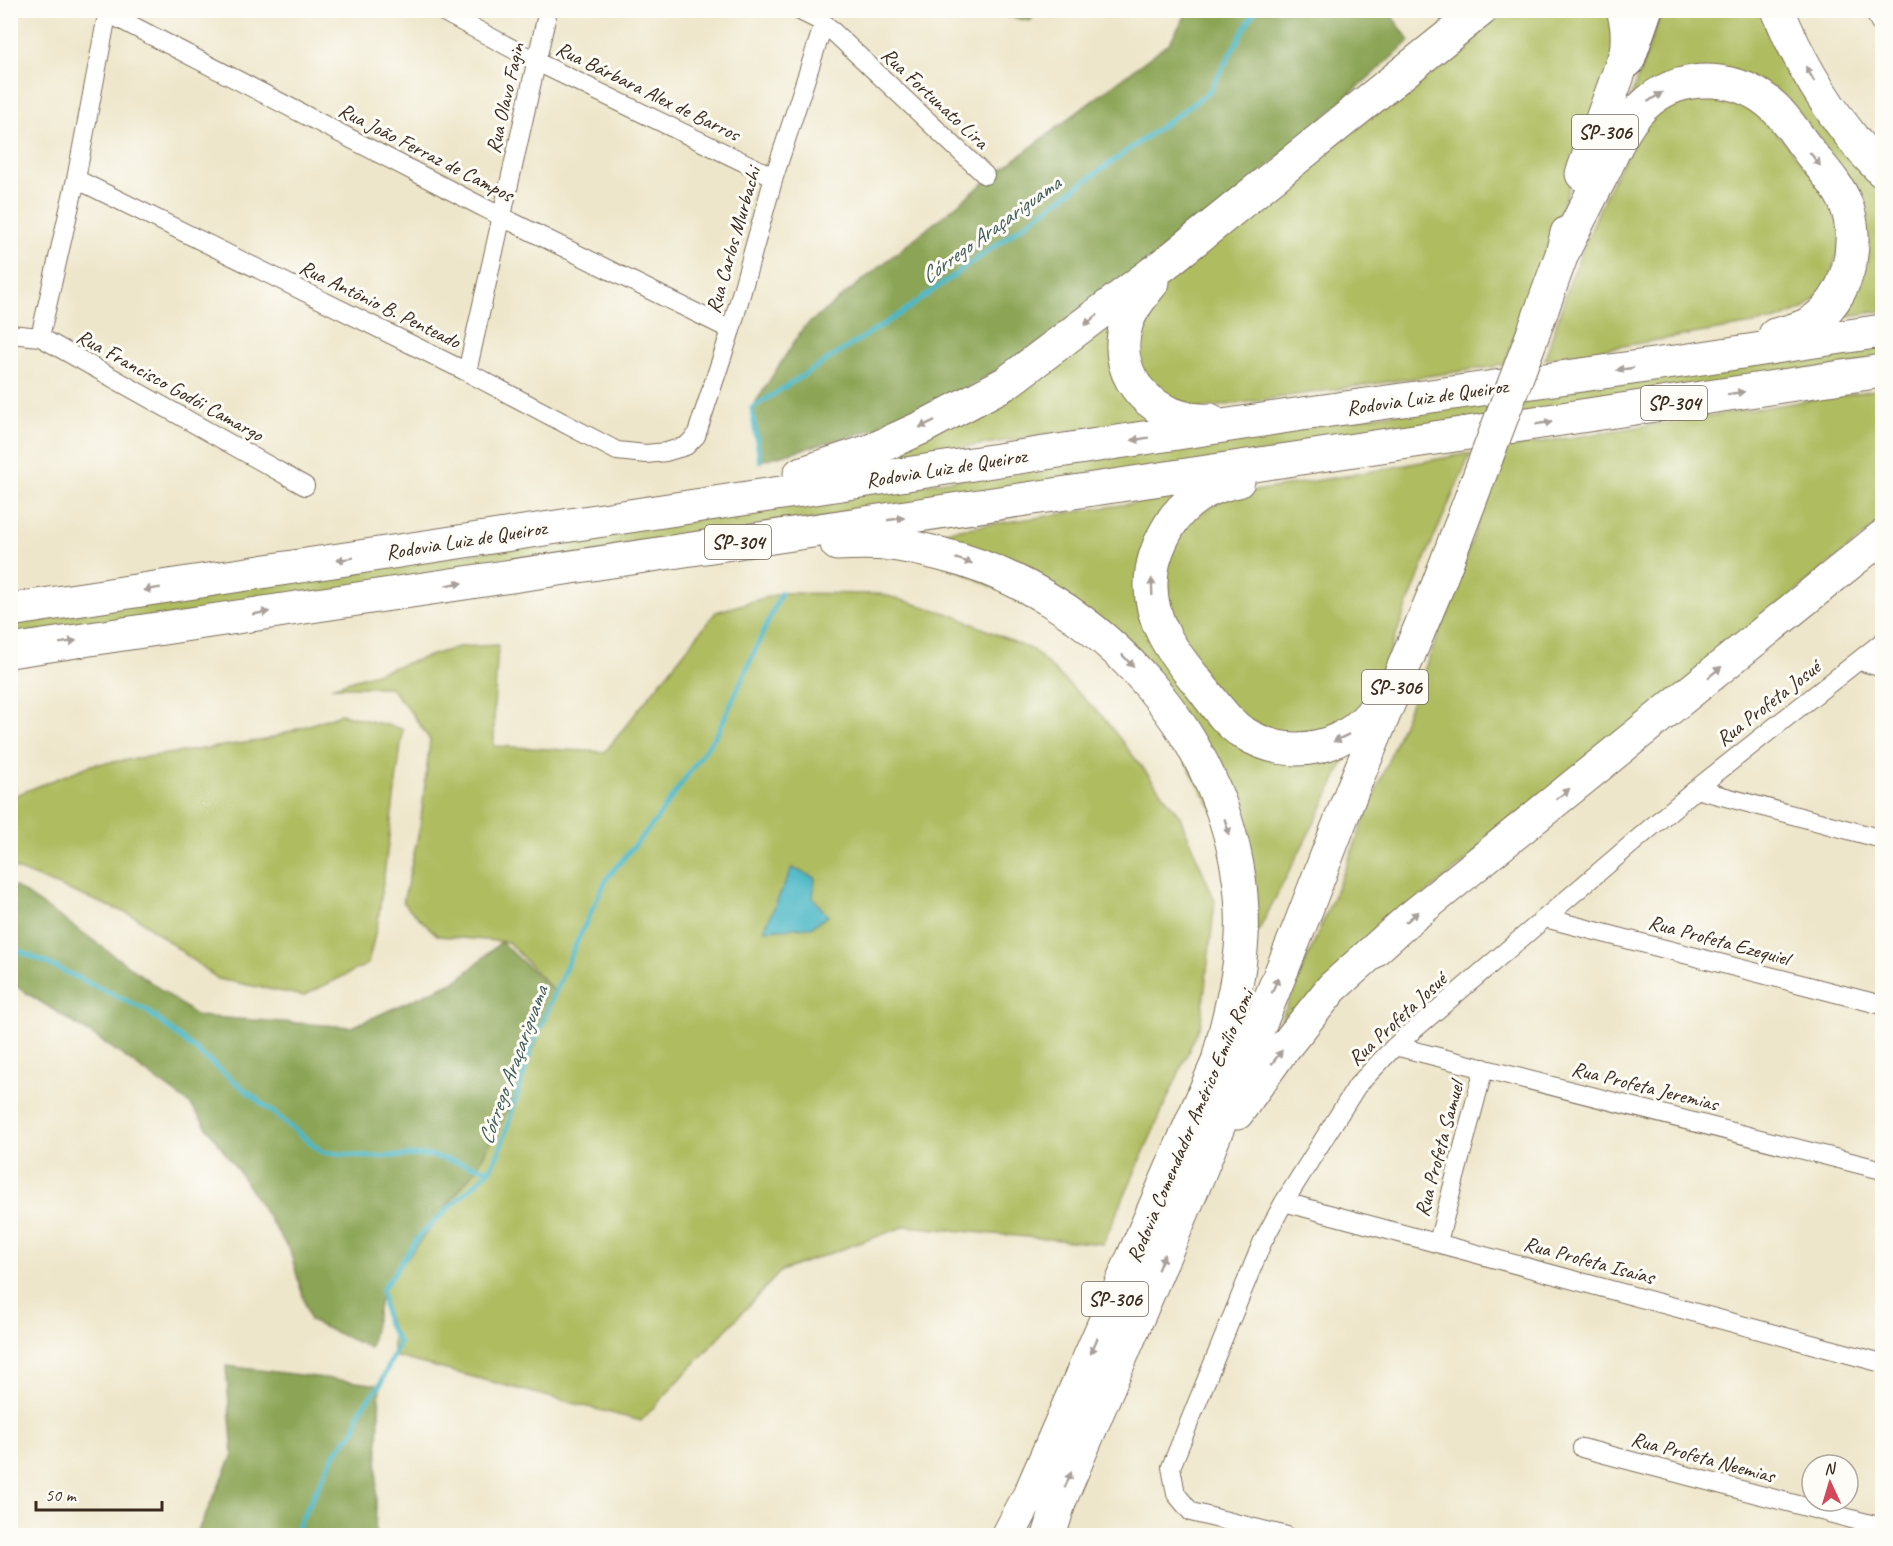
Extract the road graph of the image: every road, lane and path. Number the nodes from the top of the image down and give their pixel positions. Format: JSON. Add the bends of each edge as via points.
{"nodes":[{"id":1,"x":440,"y":10,"type":"edge"},
{"id":2,"x":548,"y":10,"type":"edge"},
{"id":3,"x":798,"y":10,"type":"edge"},
{"id":4,"x":1481,"y":10,"type":"edge"},
{"id":5,"x":1623,"y":10,"type":"edge"},
{"id":6,"x":1648,"y":10,"type":"edge"},
{"id":7,"x":1778,"y":10,"type":"edge"},
{"id":8,"x":1873,"y":10,"type":"edge"},
{"id":9,"x":106,"y":11,"type":"edge"},
{"id":10,"x":824,"y":23,"type":"junction"},
{"id":11,"x":1882,"y":26,"type":"edge"},
{"id":12,"x":537,"y":62,"type":"junction"},
{"id":13,"x":1882,"y":171,"type":"edge"},
{"id":14,"x":985,"y":175,"type":"dead end"},
{"id":15,"x":774,"y":177,"type":"junction"},
{"id":16,"x":76,"y":179,"type":"junction"},
{"id":17,"x":502,"y":217,"type":"junction"},
{"id":18,"x":1562,"y":254,"type":"junction"},
{"id":19,"x":1171,"y":259,"type":"junction"},
{"id":20,"x":731,"y":330,"type":"junction"},
{"id":21,"x":1882,"y":331,"type":"edge"},
{"id":22,"x":10,"y":334,"type":"edge"},
{"id":23,"x":39,"y":338,"type":"junction"},
{"id":24,"x":1682,"y":361,"type":"junction"},
{"id":25,"x":1882,"y":371,"type":"edge"},
{"id":26,"x":467,"y":372,"type":"junction"},
{"id":27,"x":1302,"y":414,"type":"junction"},
{"id":28,"x":1476,"y":445,"type":"junction"},
{"id":29,"x":666,"y":452,"type":"joint"},
{"id":30,"x":305,"y":486,"type":"dead end"},
{"id":31,"x":1882,"y":537,"type":"edge"},
{"id":32,"x":430,"y":546,"type":"junction"},
{"id":33,"x":593,"y":563,"type":"junction"},
{"id":34,"x":1437,"y":585,"type":"junction"},
{"id":35,"x":10,"y":610,"type":"edge"},
{"id":36,"x":1882,"y":642,"type":"edge"},
{"id":37,"x":10,"y":651,"type":"edge"},
{"id":38,"x":1859,"y":661,"type":"junction"},
{"id":39,"x":1882,"y":668,"type":"edge"},
{"id":40,"x":1353,"y":788,"type":"junction"},
{"id":41,"x":1696,"y":789,"type":"junction"},
{"id":42,"x":1882,"y":839,"type":"edge"},
{"id":43,"x":1545,"y":918,"type":"junction"},
{"id":44,"x":1882,"y":1005,"type":"edge"},
{"id":45,"x":1395,"y":1046,"type":"junction"},
{"id":46,"x":1218,"y":1061,"type":"junction"},
{"id":47,"x":1484,"y":1068,"type":"junction"},
{"id":48,"x":1882,"y":1170,"type":"edge"},
{"id":49,"x":1198,"y":1176,"type":"junction"},
{"id":50,"x":1284,"y":1202,"type":"junction"},
{"id":51,"x":1438,"y":1242,"type":"junction"},
{"id":52,"x":1882,"y":1363,"type":"edge"},
{"id":53,"x":1582,"y":1448,"type":"dead end"},
{"id":54,"x":1882,"y":1527,"type":"edge"},
{"id":55,"x":1008,"y":1536,"type":"edge"},
{"id":56,"x":1049,"y":1536,"type":"edge"},
{"id":57,"x":1287,"y":1536,"type":"edge"}],
"edges":[{"from":1,"to":12,"type":"street","name":"Rua Bárbara Alex de Barros"},
{"from":2,"to":12,"type":"street","name":"Rua Olavo Fagin"},
{"from":3,"to":10,"type":"street","name":"Rua Fortunato Lira"},
{"from":4,"to":19,"type":"highway"},
{"from":5,"to":18,"type":"highway","via":[[1628,37],[1626,53],[1580,180]]},
{"from":6,"to":18,"type":"main road","name":"Rodovia Comendador Américo Emílio Romi","number":"SP-306"},
{"from":13,"to":7,"type":"highway","one_way":true,"via":[[1851,138],[1819,91],[1789,39]]},
{"from":8,"to":11,"type":"street"},
{"from":9,"to":16,"type":"street"},
{"from":9,"to":17,"type":"street","name":"Rua João Ferraz de Campos"},
{"from":10,"to":14,"type":"street","name":"Rua Fortunato Lira"},
{"from":10,"to":15,"type":"street","name":"Rua Carlos Murbachi"},
{"from":12,"to":15,"type":"street","name":"Rua Bárbara Alex de Barros"},
{"from":12,"to":17,"type":"street","name":"Rua Olavo Fagin"},
{"from":15,"to":20,"type":"street","name":"Rua Carlos Murbachi"},
{"from":16,"to":23,"type":"street"},
{"from":16,"to":26,"type":"street","name":"Rua Antônio B. Penteado"},
{"from":17,"to":20,"type":"street","name":"Rua João Ferraz de Campos"},
{"from":17,"to":26,"type":"street","name":"Rua Olavo Fagin"},
{"from":18,"to":24,"type":"highway","one_way":true,"via":[[1628,125],[1649,100],[1675,87],[1717,81],[1739,86],[1774,108],[1845,200],[1853,244],[1849,265],[1829,306],[1809,323]]},
{"from":18,"to":28,"type":"highway","name":"Rodovia Comendador Américo Emílio Romi","number":"SP-306","bridge":true,"via":[[1534,331]]},
{"from":19,"to":27,"type":"highway","via":[[1139,299],[1125,328],[1126,365],[1137,390],[1169,413],[1198,421]]},
{"from":19,"to":32,"type":"highway","one_way":true,"via":[[1006,383],[870,451],[793,476]]},
{"from":20,"to":29,"type":"street","name":"Rua Carlos Murbachi","via":[[696,436],[686,446]]},
{"from":21,"to":24,"type":"highway","name":"Rodovia Luiz de Queiroz","number":"SP-304"},
{"from":22,"to":23,"type":"street","name":"Rua Francisco Godói Camargo"},
{"from":23,"to":30,"type":"street","name":"Rua Francisco Godói Camargo"},
{"from":24,"to":27,"type":"highway","name":"Rodovia Luiz de Queiroz","number":"SP-304","one_way":true},
{"from":28,"to":25,"type":"highway","name":"Rodovia Luiz de Queiroz","number":"SP-304","one_way":true},
{"from":26,"to":29,"type":"street","name":"Rua Antônio B. Penteado","via":[[617,451]]},
{"from":27,"to":32,"type":"highway","name":"Rodovia Luiz de Queiroz","number":"SP-304","one_way":true},
{"from":33,"to":28,"type":"highway","name":"Rodovia Luiz de Queiroz","number":"SP-304","one_way":true},
{"from":28,"to":34,"type":"highway","name":"Rodovia Comendador Américo Emílio Romi","number":"SP-306"},
{"from":34,"to":28,"type":"highway","one_way":true,"via":[[1380,702],[1363,724],[1346,737],[1322,746],[1292,749],[1265,744],[1241,731],[1222,712],[1173,652],[1154,608],[1151,585],[1160,542],[1171,523],[1186,505],[1226,483]]},
{"from":49,"to":31,"type":"highway","one_way":true,"via":[[1243,1103],[1332,988],[1409,919]]},
{"from":32,"to":35,"type":"highway","name":"Rodovia Luiz de Queiroz","number":"SP-304","one_way":true},
{"from":37,"to":33,"type":"highway","name":"Rodovia Luiz de Queiroz","number":"SP-304","one_way":true},
{"from":33,"to":46,"type":"highway","one_way":true,"via":[[808,545],[892,544],[969,562],[1014,580],[1060,606],[1101,636],[1173,715],[1201,762],[1226,823],[1240,884],[1243,936]]},
{"from":34,"to":40,"type":"highway","name":"Rodovia Comendador Américo Emílio Romi","number":"SP-306"},
{"from":36,"to":38,"type":"street","name":"Rua Profeta Josué"},
{"from":38,"to":39,"type":"street"},
{"from":38,"to":41,"type":"street","name":"Rua Profeta Josué"},
{"from":40,"to":46,"type":"highway","name":"Rodovia Comendador Américo Emílio Romi","number":"SP-306","via":[[1280,920]]},
{"from":49,"to":40,"type":"highway","name":"Rodovia Comendador Américo Emílio Romi","number":"SP-306","one_way":true},
{"from":41,"to":42,"type":"street"},
{"from":41,"to":43,"type":"street","name":"Rua Profeta Josué"},
{"from":43,"to":44,"type":"street","name":"Rua Profeta Ezequiel"},
{"from":43,"to":45,"type":"street","name":"Rua Profeta Josué"},
{"from":45,"to":47,"type":"street","name":"Rua Profeta Jeremias"},
{"from":45,"to":50,"type":"street","name":"Rua Profeta Josué","via":[[1357,1086]]},
{"from":46,"to":55,"type":"highway","name":"Rodovia Comendador Américo Emílio Romi","number":"SP-306","one_way":true,"via":[[1031,1492]]},
{"from":47,"to":48,"type":"street","name":"Rua Profeta Jeremias"},
{"from":47,"to":51,"type":"street","name":"Rua Profeta Samuel"},
{"from":56,"to":49,"type":"highway","name":"Rodovia Comendador Américo Emílio Romi","number":"SP-306","one_way":true,"via":[[1065,1489]]},
{"from":50,"to":51,"type":"street","name":"Rua Profeta Isaías"},
{"from":50,"to":57,"type":"street","name":"Rua Profeta Josué","via":[[1262,1243],[1172,1467],[1176,1494],[1191,1512]]},
{"from":51,"to":52,"type":"street","name":"Rua Profeta Isaías"},
{"from":53,"to":54,"type":"street","name":"Rua Profeta Neemias"}]}
